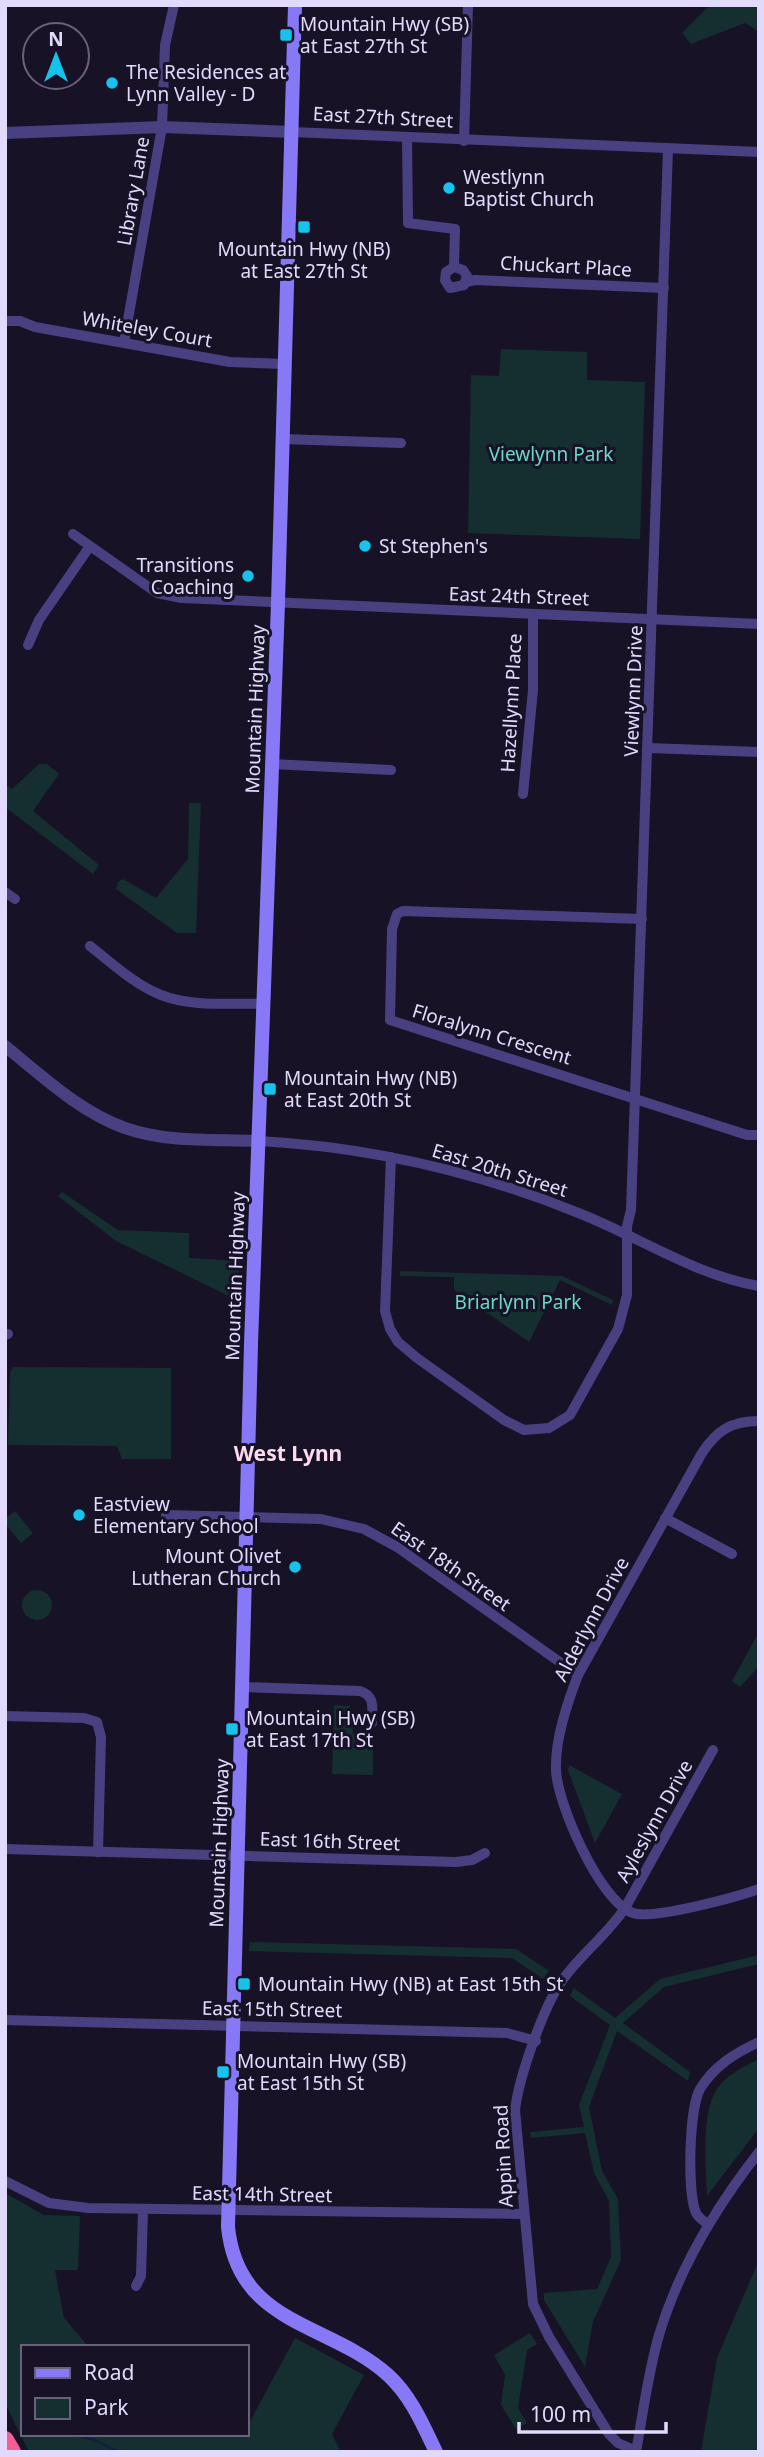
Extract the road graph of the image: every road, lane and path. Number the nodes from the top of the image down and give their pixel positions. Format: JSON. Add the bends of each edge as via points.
{"nodes":[{"id":1,"x":174,"y":5,"type":"edge"},
{"id":2,"x":295,"y":5,"type":"edge"},
{"id":3,"x":468,"y":5,"type":"edge"},
{"id":4,"x":162,"y":127,"type":"junction"},
{"id":5,"x":292,"y":132,"type":"junction"},
{"id":6,"x":5,"y":133,"type":"edge"},
{"id":7,"x":407,"y":138,"type":"junction"},
{"id":8,"x":464,"y":141,"type":"junction"},
{"id":9,"x":668,"y":149,"type":"junction"},
{"id":10,"x":759,"y":152,"type":"edge"},
{"id":11,"x":454,"y":267,"type":"junction"},
{"id":12,"x":466,"y":282,"type":"junction"},
{"id":13,"x":664,"y":288,"type":"junction"},
{"id":14,"x":5,"y":321,"type":"edge"},
{"id":15,"x":124,"y":342,"type":"junction"},
{"id":16,"x":285,"y":364,"type":"junction"},
{"id":17,"x":283,"y":439,"type":"junction"},
{"id":18,"x":401,"y":443,"type":"dead end"},
{"id":19,"x":74,"y":534,"type":"dead end"},
{"id":20,"x":90,"y":546,"type":"junction"},
{"id":21,"x":278,"y":603,"type":"junction"},
{"id":22,"x":533,"y":615,"type":"junction"},
{"id":23,"x":653,"y":619,"type":"junction"},
{"id":24,"x":759,"y":624,"type":"edge"},
{"id":25,"x":27,"y":645,"type":"dead end"},
{"id":26,"x":648,"y":748,"type":"junction"},
{"id":27,"x":759,"y":752,"type":"edge"},
{"id":28,"x":272,"y":764,"type":"junction"},
{"id":29,"x":391,"y":770,"type":"dead end"},
{"id":30,"x":523,"y":794,"type":"dead end"},
{"id":31,"x":5,"y":892,"type":"edge"},
{"id":32,"x":15,"y":899,"type":"dead end"},
{"id":33,"x":642,"y":919,"type":"junction"},
{"id":34,"x":90,"y":946,"type":"dead end"},
{"id":35,"x":263,"y":1004,"type":"junction"},
{"id":36,"x":5,"y":1046,"type":"edge"},
{"id":37,"x":635,"y":1098,"type":"junction"},
{"id":38,"x":759,"y":1135,"type":"edge"},
{"id":39,"x":259,"y":1141,"type":"junction"},
{"id":40,"x":391,"y":1157,"type":"junction"},
{"id":41,"x":628,"y":1235,"type":"junction"},
{"id":42,"x":759,"y":1286,"type":"edge"},
{"id":43,"x":759,"y":1421,"type":"edge"},
{"id":44,"x":166,"y":1515,"type":"dead end"},
{"id":45,"x":248,"y":1517,"type":"junction"},
{"id":46,"x":665,"y":1518,"type":"junction"},
{"id":47,"x":732,"y":1554,"type":"dead end"},
{"id":48,"x":578,"y":1675,"type":"junction"},
{"id":49,"x":243,"y":1687,"type":"junction"},
{"id":50,"x":5,"y":1716,"type":"edge"},
{"id":51,"x":372,"y":1723,"type":"dead end"},
{"id":52,"x":713,"y":1750,"type":"dead end"},
{"id":53,"x":5,"y":1849,"type":"edge"},
{"id":54,"x":98,"y":1852,"type":"junction"},
{"id":55,"x":485,"y":1853,"type":"dead end"},
{"id":56,"x":238,"y":1856,"type":"junction"},
{"id":57,"x":759,"y":1889,"type":"edge"},
{"id":58,"x":625,"y":1909,"type":"junction"},
{"id":59,"x":5,"y":2020,"type":"edge"},
{"id":60,"x":233,"y":2025,"type":"junction"},
{"id":61,"x":536,"y":2041,"type":"junction"},
{"id":62,"x":759,"y":2042,"type":"edge"},
{"id":63,"x":759,"y":2152,"type":"edge"},
{"id":64,"x":5,"y":2180,"type":"edge"},
{"id":65,"x":143,"y":2210,"type":"junction"},
{"id":66,"x":227,"y":2211,"type":"junction"},
{"id":67,"x":524,"y":2214,"type":"junction"},
{"id":68,"x":708,"y":2224,"type":"junction"},
{"id":69,"x":136,"y":2286,"type":"dead end"},
{"id":70,"x":5,"y":2440,"type":"edge"},
{"id":71,"x":636,"y":2451,"type":"edge"},
{"id":72,"x":12,"y":2452,"type":"edge"},
{"id":73,"x":436,"y":2452,"type":"edge"}],
"edges":[{"from":1,"to":4,"type":"street","name":"Library Lane","via":[[165,45]]},
{"from":2,"to":5,"type":"main road","name":"Mountain Highway"},
{"from":3,"to":8,"type":"street"},
{"from":4,"to":5,"type":"street","name":"East 27th Street"},
{"from":4,"to":6,"type":"street","name":"East 27th Street"},
{"from":4,"to":15,"type":"street","name":"Library Lane"},
{"from":5,"to":7,"type":"street","name":"East 27th Street"},
{"from":5,"to":16,"type":"main road","name":"Mountain Highway"},
{"from":7,"to":8,"type":"street","name":"East 27th Street"},
{"from":7,"to":11,"type":"street","via":[[408,223],[455,229]]},
{"from":8,"to":9,"type":"street","name":"East 27th Street"},
{"from":9,"to":10,"type":"street","name":"East 27th Street"},
{"from":9,"to":13,"type":"street","name":"Viewlynn Drive"},
{"from":11,"to":12,"type":"street","via":[[463,270]]},
{"from":11,"to":12,"type":"street","via":[[446,272],[446,283],[454,289]]},
{"from":12,"to":13,"type":"street","name":"Chuckart Place"},
{"from":13,"to":23,"type":"street","name":"Viewlynn Drive"},
{"from":14,"to":15,"type":"street","name":"Whiteley Court"},
{"from":15,"to":16,"type":"street","name":"Whiteley Court","via":[[230,362]]},
{"from":16,"to":17,"type":"main road","name":"Mountain Highway"},
{"from":17,"to":18,"type":"street"},
{"from":17,"to":21,"type":"main road","name":"Mountain Highway"},
{"from":19,"to":20,"type":"street","name":"East 24th Street"},
{"from":20,"to":21,"type":"street","name":"East 24th Street","via":[[157,593],[198,600]]},
{"from":20,"to":25,"type":"street"},
{"from":21,"to":22,"type":"street","name":"East 24th Street"},
{"from":21,"to":28,"type":"main road","name":"Mountain Highway"},
{"from":22,"to":23,"type":"street","name":"East 24th Street"},
{"from":22,"to":30,"type":"street","name":"Hazellynn Place","via":[[533,690]]},
{"from":23,"to":24,"type":"street","name":"East 24th Street"},
{"from":23,"to":26,"type":"street","name":"Viewlynn Drive"},
{"from":26,"to":27,"type":"street"},
{"from":26,"to":33,"type":"street","name":"Viewlynn Drive"},
{"from":28,"to":29,"type":"street"},
{"from":28,"to":35,"type":"main road","name":"Mountain Highway"},
{"from":31,"to":32,"type":"street"},
{"from":33,"to":37,"type":"street","name":"Viewlynn Drive"},
{"from":33,"to":37,"type":"street","name":"Floralynn Crescent","via":[[403,911],[394,920],[390,994],[390,1020],[397,1023]]},
{"from":34,"to":35,"type":"street","via":[[163,996],[190,1002]]},
{"from":35,"to":39,"type":"main road","name":"Mountain Highway"},
{"from":36,"to":39,"type":"street","via":[[79,1104],[126,1128],[180,1138]]},
{"from":37,"to":38,"type":"street","name":"Floralynn Crescent"},
{"from":37,"to":41,"type":"street","name":"Viewlynn Drive"},
{"from":39,"to":40,"type":"street","name":"East 20th Street"},
{"from":39,"to":45,"type":"main road","name":"Mountain Highway"},
{"from":40,"to":41,"type":"street","name":"East 20th Street","via":[[528,1192]]},
{"from":40,"to":41,"type":"street","name":"Viewlynn Drive","via":[[385,1311],[390,1329],[417,1357],[524,1430],[549,1428],[570,1415],[613,1340],[627,1295]]},
{"from":41,"to":42,"type":"street","name":"East 20th Street","via":[[707,1272]]},
{"from":43,"to":46,"type":"street","name":"Alderlynn Drive","via":[[734,1423],[710,1440]]},
{"from":44,"to":45,"type":"street","name":"East 18th Street"},
{"from":45,"to":48,"type":"street","name":"East 18th Street","via":[[339,1521],[382,1536]]},
{"from":45,"to":49,"type":"main road","name":"Mountain Highway"},
{"from":46,"to":47,"type":"street"},
{"from":46,"to":48,"type":"street","name":"Alderlynn Drive"},
{"from":48,"to":58,"type":"street","name":"Alderlynn Drive","via":[[556,1771],[590,1864]]},
{"from":49,"to":51,"type":"street","via":[[360,1691],[373,1702]]},
{"from":49,"to":56,"type":"main road","name":"Mountain Highway"},
{"from":50,"to":54,"type":"street","via":[[97,1722],[101,1737]]},
{"from":52,"to":58,"type":"street","name":"Ayleslynn Drive"},
{"from":53,"to":54,"type":"street","name":"East 16th Street"},
{"from":54,"to":56,"type":"street","name":"East 16th Street"},
{"from":55,"to":56,"type":"street","name":"East 16th Street","via":[[456,1862]]},
{"from":56,"to":60,"type":"main road","name":"Mountain Highway"},
{"from":57,"to":58,"type":"street","via":[[642,1915]]},
{"from":58,"to":61,"type":"street","name":"Appin Road","via":[[559,1984]]},
{"from":59,"to":60,"type":"street","name":"East 15th Street"},
{"from":60,"to":61,"type":"street","name":"East 15th Street","via":[[507,2033]]},
{"from":60,"to":66,"type":"main road","name":"Mountain Highway"},
{"from":61,"to":67,"type":"street","name":"Appin Road","via":[[515,2110]]},
{"from":62,"to":68,"type":"street","via":[[740,2050],[714,2071],[693,2109],[693,2197],[697,2214]]},
{"from":63,"to":68,"type":"street"},
{"from":64,"to":65,"type":"street","name":"East 14th Street","via":[[49,2203]]},
{"from":65,"to":66,"type":"street","name":"East 14th Street"},
{"from":65,"to":69,"type":"street","via":[[141,2276]]},
{"from":66,"to":67,"type":"street","name":"East 14th Street"},
{"from":66,"to":73,"type":"main road","name":"Mountain Highway","via":[[232,2252],[257,2295],[286,2318],[387,2374],[413,2404]]},
{"from":67,"to":71,"type":"street","name":"Appin Road","via":[[537,2316],[609,2434]]},
{"from":68,"to":71,"type":"street","via":[[659,2335]]},
{"from":70,"to":72,"type":"highway"}]}
